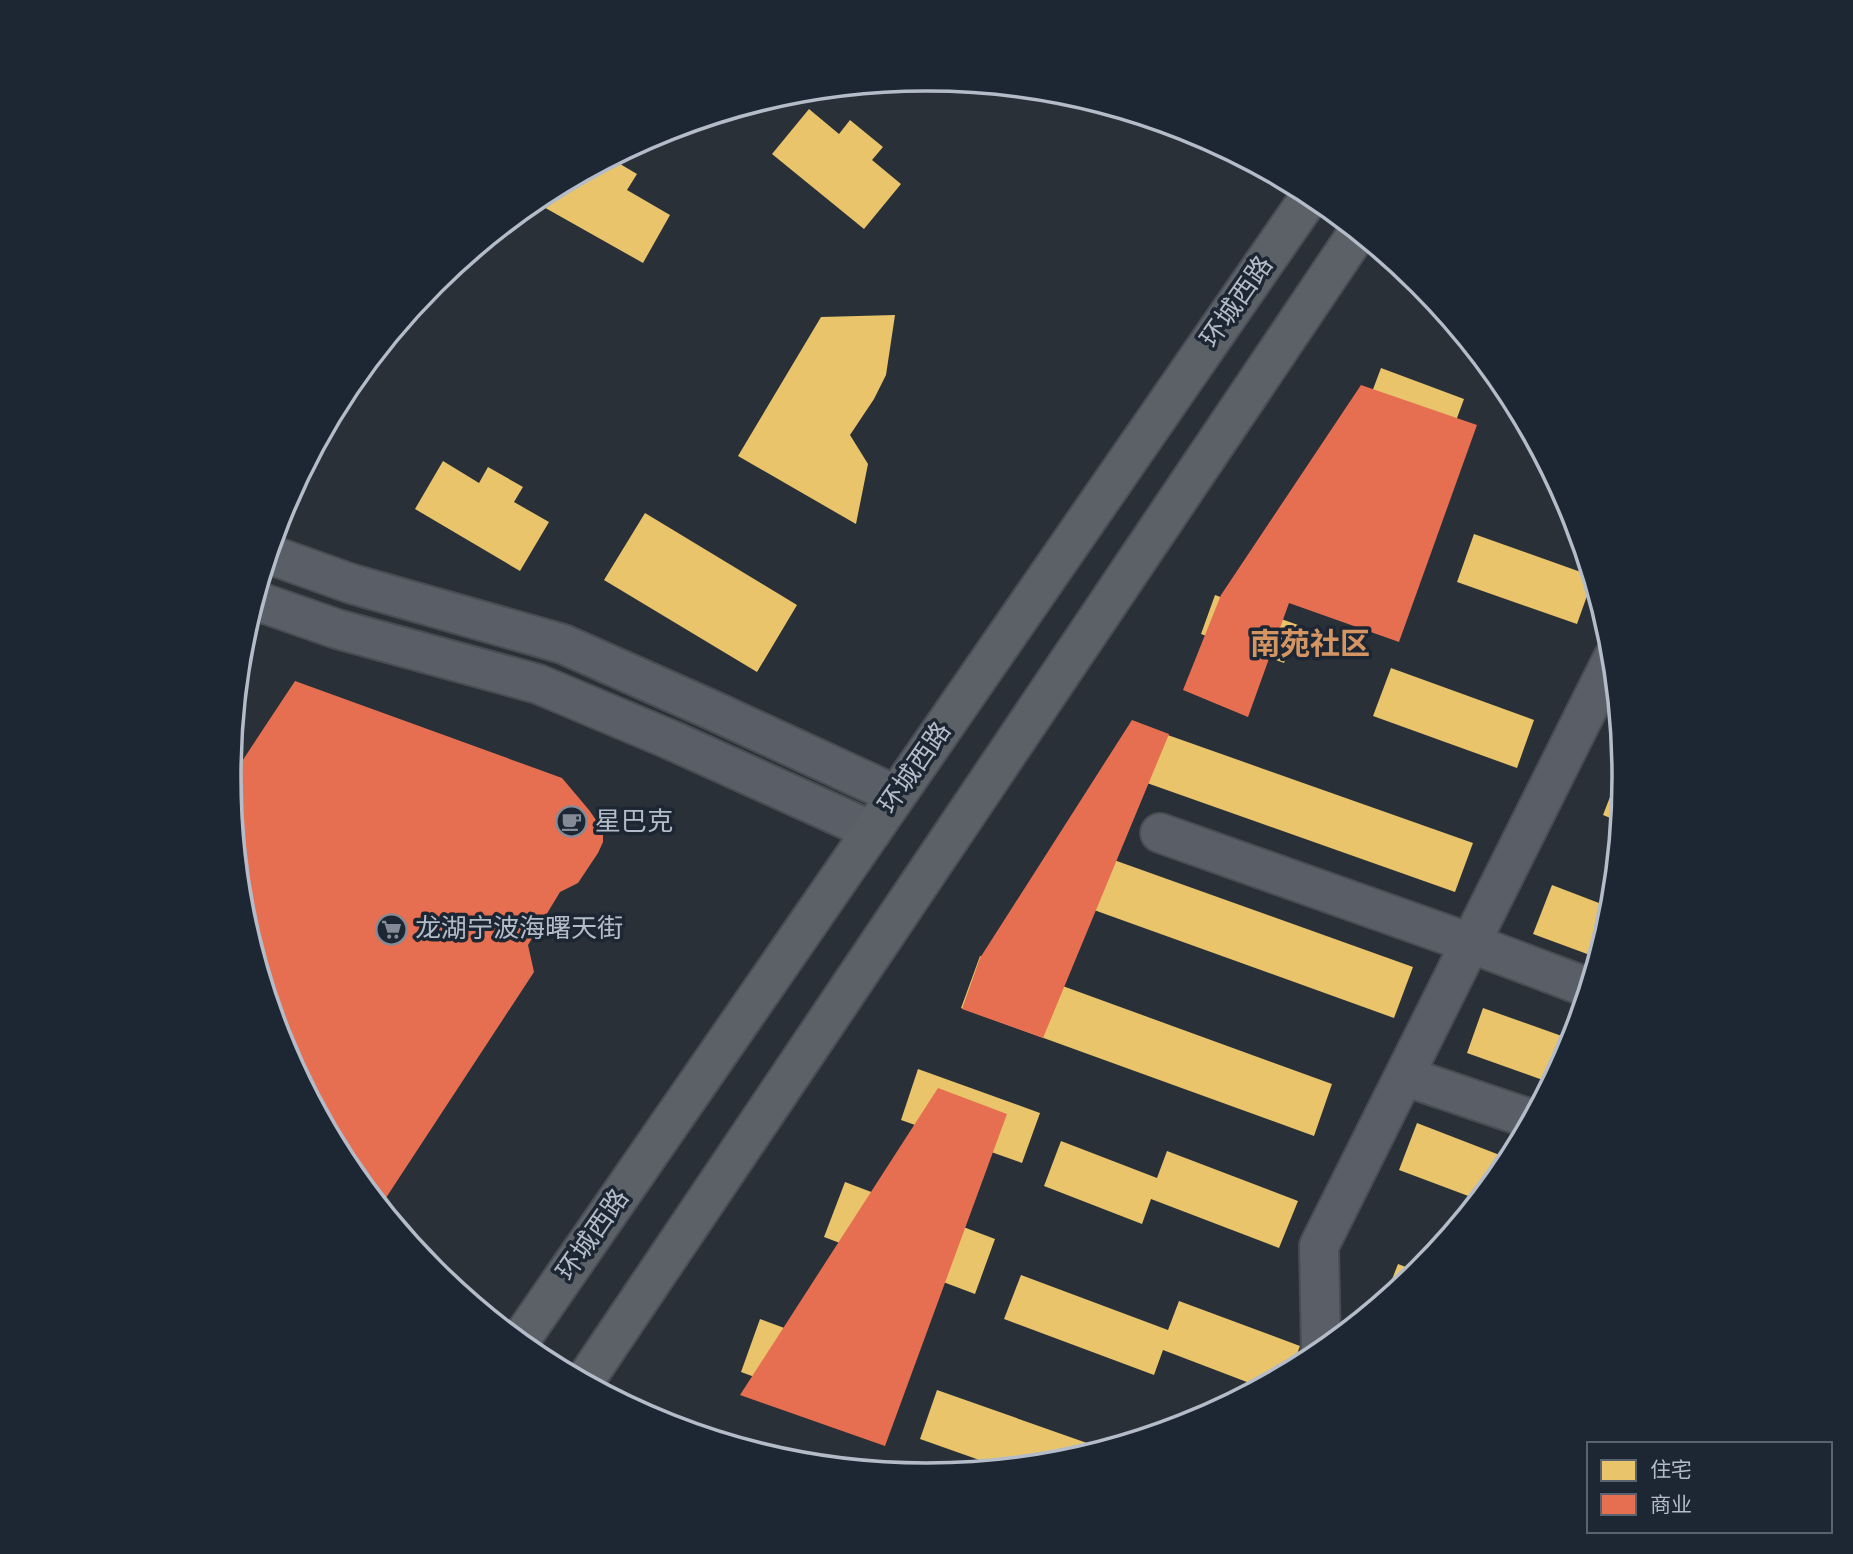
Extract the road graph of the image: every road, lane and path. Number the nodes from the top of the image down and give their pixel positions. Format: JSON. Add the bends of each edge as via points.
{"nodes":[{"id":1,"x":1304,"y":205,"type":"edge"},
{"id":2,"x":1353,"y":240,"type":"edge"},
{"id":3,"x":277,"y":557,"type":"edge"},
{"id":4,"x":263,"y":603,"type":"edge"},
{"id":5,"x":1605,"y":674,"type":"edge"},
{"id":6,"x":896,"y":795,"type":"junction"},
{"id":7,"x":872,"y":831,"type":"junction"},
{"id":8,"x":1160,"y":833,"type":"dead end"},
{"id":9,"x":1470,"y":943,"type":"junction"},
{"id":10,"x":1580,"y":985,"type":"edge"},
{"id":11,"x":1404,"y":1076,"type":"junction"},
{"id":12,"x":1523,"y":1116,"type":"edge"},
{"id":13,"x":525,"y":1333,"type":"edge"},
{"id":14,"x":1321,"y":1338,"type":"edge"},
{"id":15,"x":589,"y":1374,"type":"edge"}],
"edges":[{"from":1,"to":6,"type":"main road","name":"环城西路"},
{"from":2,"to":15,"type":"main road"},
{"from":3,"to":6,"type":"street","via":[[352,584],[563,644]]},
{"from":4,"to":7,"type":"street","via":[[337,629],[538,684]]},
{"from":5,"to":9,"type":"street"},
{"from":6,"to":7,"type":"main road","name":"环城西路"},
{"from":7,"to":13,"type":"main road","name":"环城西路"},
{"from":8,"to":9,"type":"street"},
{"from":9,"to":10,"type":"street"},
{"from":9,"to":11,"type":"street"},
{"from":11,"to":12,"type":"street"},
{"from":11,"to":14,"type":"street","via":[[1319,1245]]}]}
